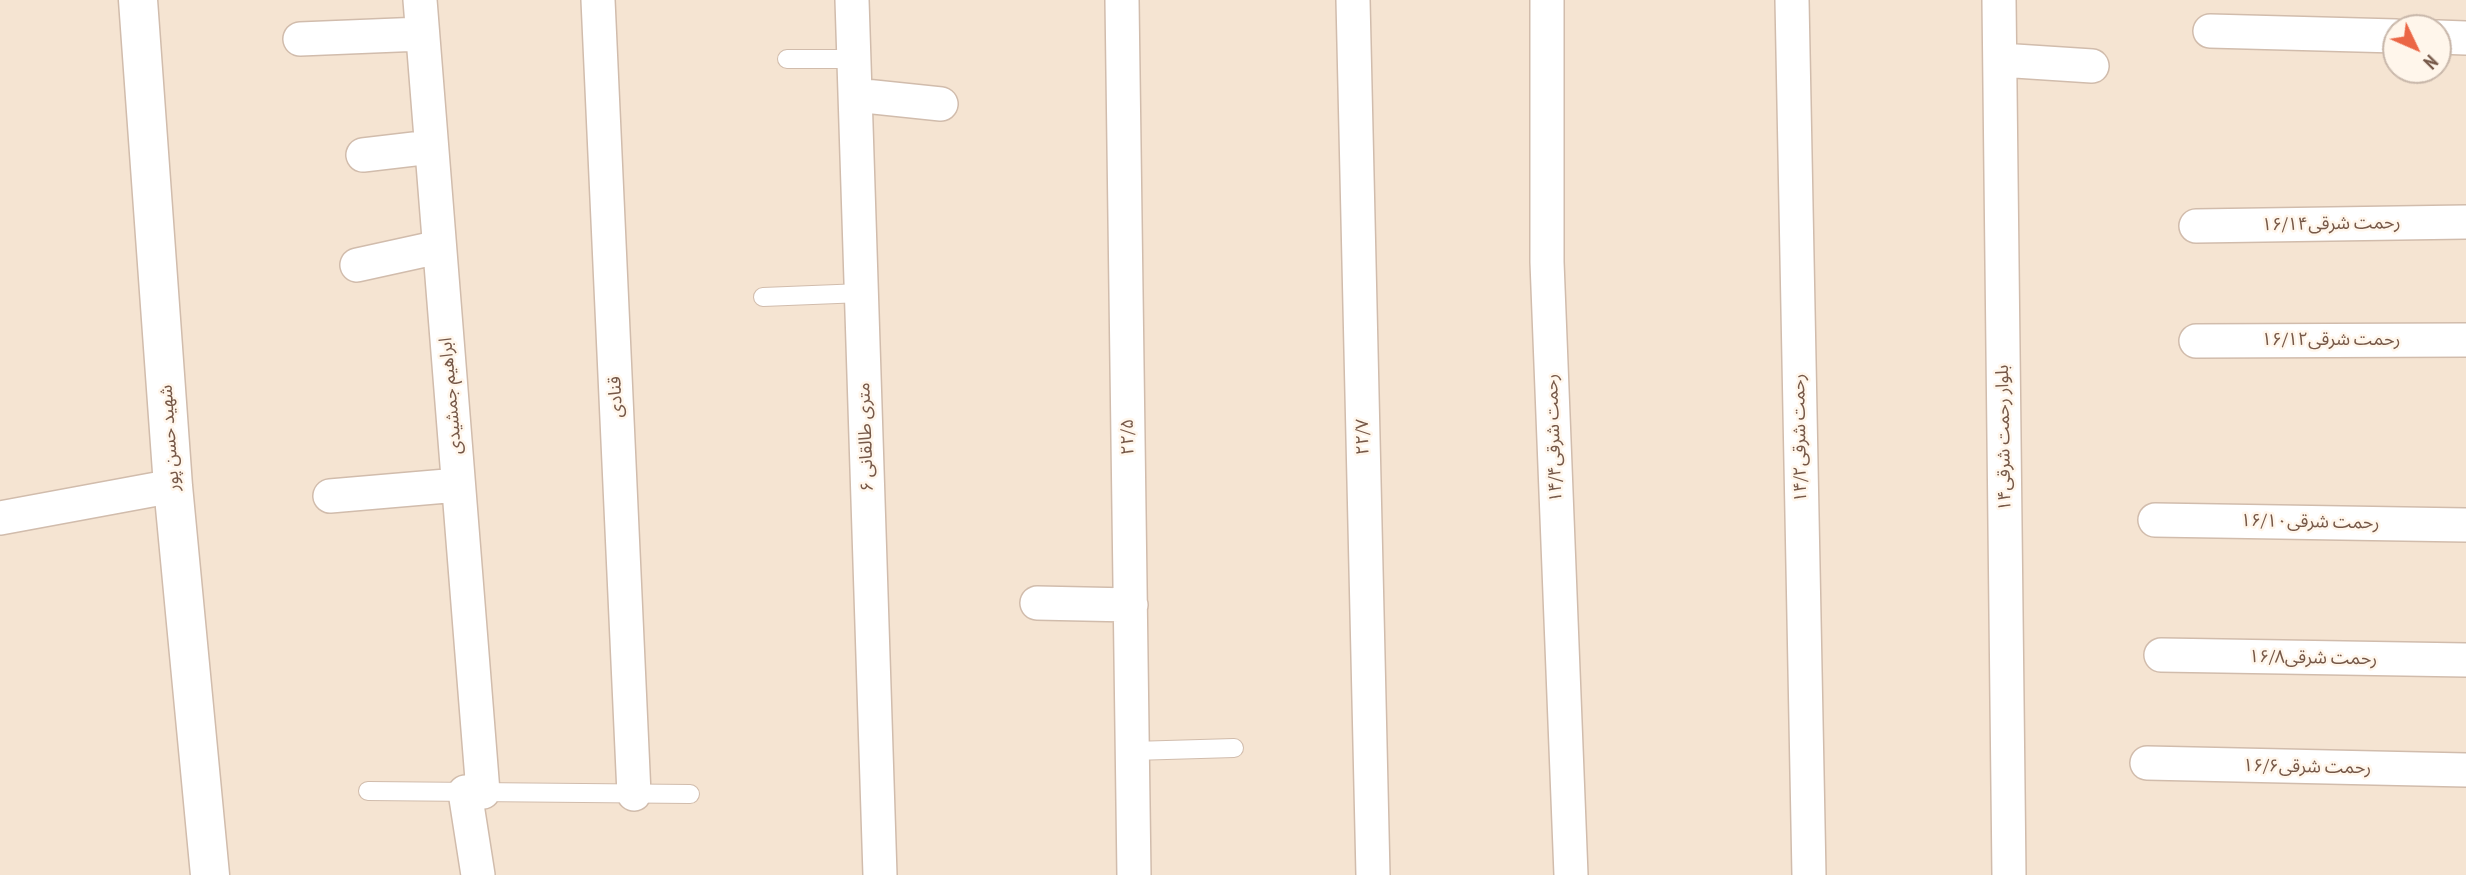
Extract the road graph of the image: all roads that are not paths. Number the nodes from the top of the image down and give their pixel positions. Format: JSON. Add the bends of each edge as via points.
{"nodes":[{"id":1,"x":138,"y":0,"type":"edge"},
{"id":2,"x":420,"y":0,"type":"edge"},
{"id":3,"x":598,"y":0,"type":"edge"},
{"id":4,"x":852,"y":0,"type":"edge"},
{"id":5,"x":1122,"y":0,"type":"edge"},
{"id":6,"x":1353,"y":0,"type":"edge"},
{"id":7,"x":1547,"y":0,"type":"edge"},
{"id":8,"x":1792,"y":0,"type":"edge"},
{"id":9,"x":1999,"y":0,"type":"edge"},
{"id":10,"x":2210,"y":31,"type":"dead end"},
{"id":11,"x":422,"y":34,"type":"junction"},
{"id":12,"x":2382,"y":36,"type":"edge"},
{"id":13,"x":300,"y":39,"type":"dead end"},
{"id":14,"x":787,"y":59,"type":"dead end"},
{"id":15,"x":854,"y":59,"type":"junction"},
{"id":16,"x":2000,"y":60,"type":"junction"},
{"id":17,"x":2092,"y":66,"type":"dead end"},
{"id":18,"x":855,"y":95,"type":"junction"},
{"id":19,"x":941,"y":104,"type":"dead end"},
{"id":20,"x":432,"y":148,"type":"junction"},
{"id":21,"x":363,"y":155,"type":"dead end"},
{"id":22,"x":2466,"y":222,"type":"edge"},
{"id":23,"x":2196,"y":226,"type":"dead end"},
{"id":24,"x":439,"y":247,"type":"junction"},
{"id":25,"x":357,"y":265,"type":"dead end"},
{"id":26,"x":862,"y":293,"type":"junction"},
{"id":27,"x":763,"y":297,"type":"dead end"},
{"id":28,"x":2466,"y":340,"type":"edge"},
{"id":29,"x":2196,"y":341,"type":"dead end"},
{"id":30,"x":458,"y":485,"type":"junction"},
{"id":31,"x":173,"y":486,"type":"junction"},
{"id":32,"x":330,"y":496,"type":"dead end"},
{"id":33,"x":0,"y":518,"type":"edge"},
{"id":34,"x":2155,"y":520,"type":"dead end"},
{"id":35,"x":2466,"y":525,"type":"edge"},
{"id":36,"x":1037,"y":603,"type":"dead end"},
{"id":37,"x":1131,"y":605,"type":"junction"},
{"id":38,"x":2161,"y":655,"type":"dead end"},
{"id":39,"x":2466,"y":660,"type":"edge"},
{"id":40,"x":1234,"y":748,"type":"dead end"},
{"id":41,"x":1132,"y":751,"type":"junction"},
{"id":42,"x":2147,"y":763,"type":"dead end"},
{"id":43,"x":2466,"y":770,"type":"edge"},
{"id":44,"x":368,"y":791,"type":"dead end"},
{"id":45,"x":474,"y":792,"type":"junction"},
{"id":46,"x":634,"y":794,"type":"junction"},
{"id":47,"x":690,"y":794,"type":"dead end"},
{"id":48,"x":211,"y":875,"type":"edge"},
{"id":49,"x":478,"y":875,"type":"edge"},
{"id":50,"x":880,"y":875,"type":"edge"},
{"id":51,"x":1134,"y":875,"type":"edge"},
{"id":52,"x":1373,"y":875,"type":"edge"},
{"id":53,"x":1571,"y":875,"type":"edge"},
{"id":54,"x":1809,"y":875,"type":"edge"},
{"id":55,"x":2009,"y":875,"type":"edge"}],
"edges":[{"from":1,"to":31,"type":"street","name":"شهید حسن پور"},
{"from":2,"to":11,"type":"street","name":"ابراهیم جمشیدی"},
{"from":3,"to":46,"type":"street","name":"قنادی"},
{"from":4,"to":15,"type":"street","name":"۶ متری طالقانی"},
{"from":5,"to":37,"type":"street","name":"۲۲/۵"},
{"from":6,"to":52,"type":"street","name":"۲۲/۷"},
{"from":7,"to":53,"type":"street","name":"۱۴/۴رحمت شرقی","via":[[1546,262]]},
{"from":8,"to":54,"type":"street","name":"۱۴/۲رحمت شرقی"},
{"from":9,"to":16,"type":"street","name":"بلوار رحمت شرقی۱۴"},
{"from":10,"to":12,"type":"street"},
{"from":11,"to":13,"type":"street"},
{"from":11,"to":20,"type":"street","name":"ابراهیم جمشیدی"},
{"from":14,"to":15,"type":"lane"},
{"from":15,"to":18,"type":"street","name":"۶ متری طالقانی"},
{"from":16,"to":17,"type":"street"},
{"from":16,"to":55,"type":"street","name":"بلوار رحمت شرقی۱۴"},
{"from":18,"to":19,"type":"street"},
{"from":18,"to":26,"type":"street","name":"۶ متری طالقانی"},
{"from":20,"to":21,"type":"street"},
{"from":20,"to":24,"type":"street","name":"ابراهیم جمشیدی"},
{"from":22,"to":23,"type":"street","name":"۱۶/۱۴رحمت شرقی"},
{"from":24,"to":25,"type":"street"},
{"from":24,"to":30,"type":"street","name":"ابراهیم جمشیدی"},
{"from":26,"to":27,"type":"lane"},
{"from":26,"to":50,"type":"street","name":"۶ متری طالقانی"},
{"from":28,"to":29,"type":"street","name":"۱۶/۱۲رحمت شرقی"},
{"from":30,"to":32,"type":"street"},
{"from":30,"to":45,"type":"street","name":"ابراهیم جمشیدی"},
{"from":31,"to":33,"type":"street"},
{"from":31,"to":48,"type":"street","name":"شهید حسن پور"},
{"from":34,"to":35,"type":"street","name":"۱۶/۱۰رحمت شرقی"},
{"from":36,"to":37,"type":"street"},
{"from":37,"to":41,"type":"street","name":"۲۲/۵"},
{"from":38,"to":39,"type":"street","name":"۱۶/۸رحمت شرقی"},
{"from":40,"to":41,"type":"lane"},
{"from":41,"to":51,"type":"street","name":"۲۲/۵"},
{"from":42,"to":43,"type":"street","name":"۱۶/۶رحمت شرقی"},
{"from":44,"to":45,"type":"lane"},
{"from":45,"to":46,"type":"lane"},
{"from":45,"to":49,"type":"street","name":"ابراهیم جمشیدی"},
{"from":46,"to":47,"type":"lane"}]}
